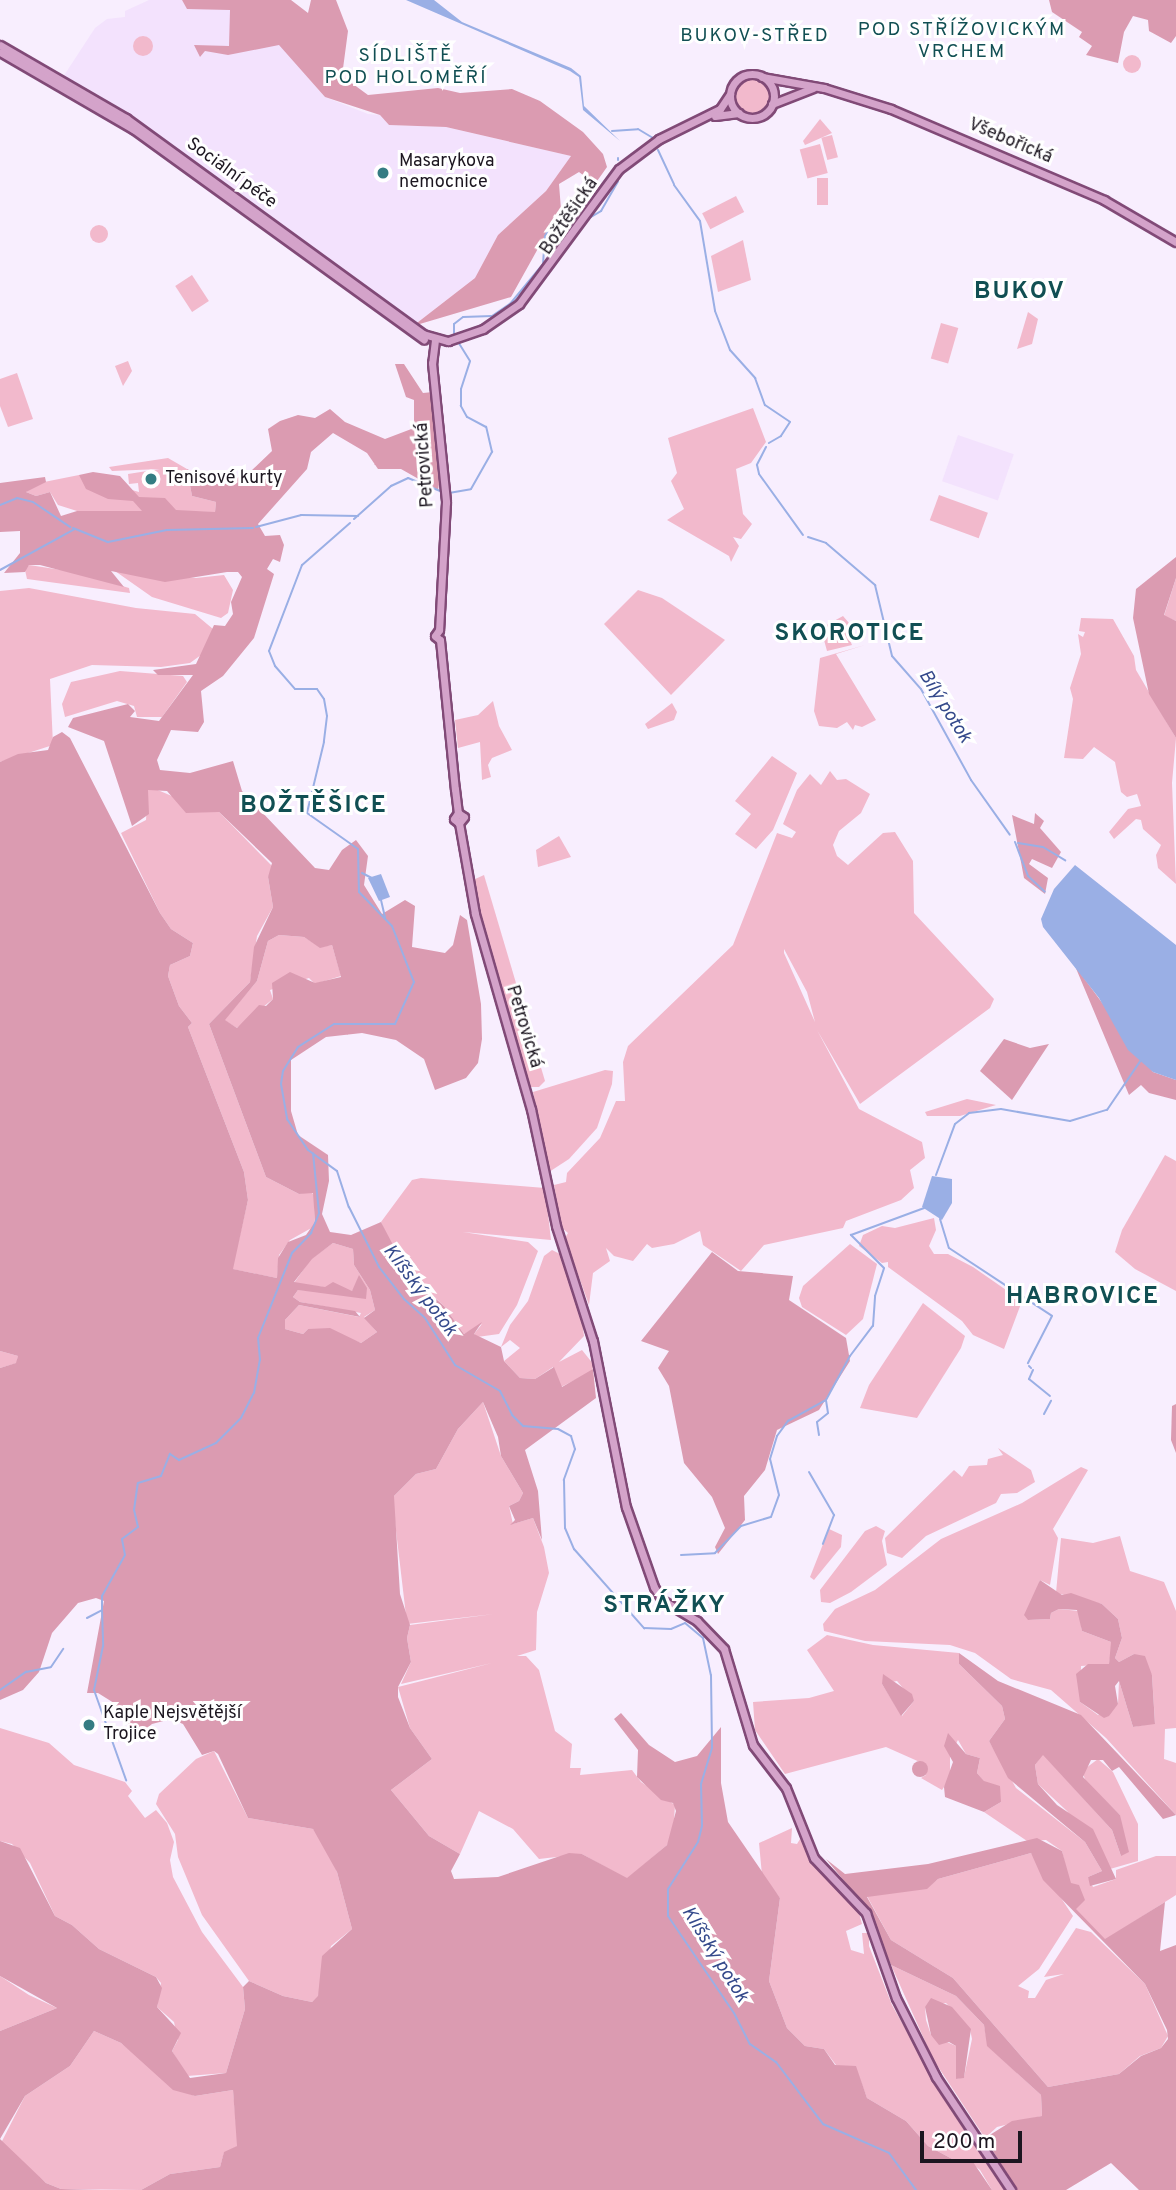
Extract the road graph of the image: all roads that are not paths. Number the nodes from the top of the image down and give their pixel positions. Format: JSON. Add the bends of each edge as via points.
{"nodes":[{"id":1,"x":0,"y":45,"type":"edge"},
{"id":2,"x":0,"y":52,"type":"edge"},
{"id":3,"x":762,"y":77,"type":"junction"},
{"id":4,"x":824,"y":88,"type":"junction"},
{"id":5,"x":730,"y":94,"type":"junction"},
{"id":6,"x":772,"y":105,"type":"junction"},
{"id":7,"x":739,"y":113,"type":"junction"},
{"id":8,"x":1176,"y":243,"type":"edge"},
{"id":9,"x":459,"y":341,"type":"junction"},
{"id":10,"x":435,"y":342,"type":"junction"},
{"id":11,"x":1011,"y":2190,"type":"edge"}],
"edges":[{"from":1,"to":10,"type":"main road","name":"Sociální péče","via":[[148,133]]},
{"from":2,"to":10,"type":"main road","name":"Sociální péče","via":[[133,129],[411,332]]},
{"from":3,"to":4,"type":"main road","name":"Všebořická"},
{"from":3,"to":5,"type":"main road","via":[[740,78]]},
{"from":3,"to":6,"type":"main road","via":[[772,87]]},
{"from":4,"to":6,"type":"main road","name":"Všebořická","via":[[799,90]]},
{"from":4,"to":8,"type":"main road","name":"Všebořická","via":[[891,109],[1072,185]]},
{"from":5,"to":7,"type":"main road"},
{"from":5,"to":9,"type":"main road","name":"Božtěšická","via":[[720,108],[629,159],[600,191],[528,295],[499,320]]},
{"from":6,"to":7,"type":"main road","via":[[757,117]]},
{"from":7,"to":9,"type":"main road","name":"Božtěšická","via":[[719,114],[635,159],[604,194],[531,298],[500,325]]},
{"from":9,"to":10,"type":"main road","name":"Božtěšická"},
{"from":10,"to":11,"type":"main road","name":"Petrovická","via":[[446,502],[439,630],[444,634],[440,640],[458,813],[464,817],[459,823],[475,914],[531,1109],[560,1240],[591,1335],[628,1515],[655,1591],[697,1621],[724,1649],[753,1745],[786,1788],[814,1858],[866,1913],[896,1998],[936,2077]]}]}
